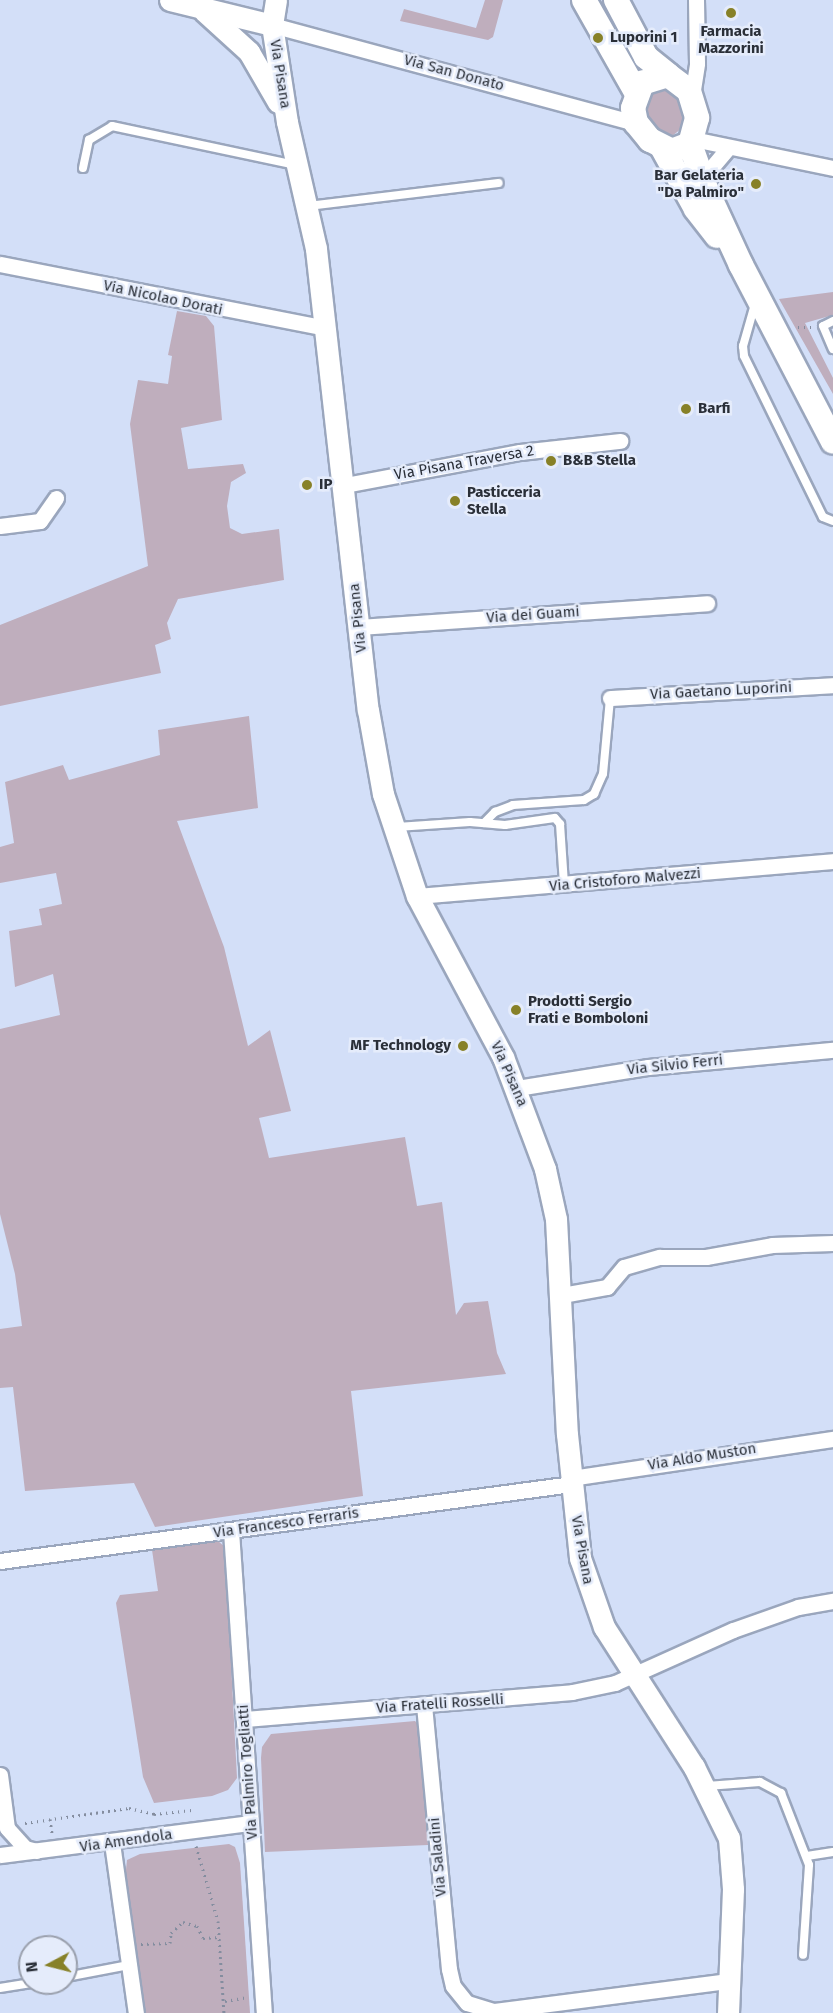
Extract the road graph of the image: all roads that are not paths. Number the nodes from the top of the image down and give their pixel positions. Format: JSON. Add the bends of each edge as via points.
{"nodes":[{"id":1,"x":170,"y":0,"type":"edge"},
{"id":2,"x":276,"y":0,"type":"edge"},
{"id":3,"x":584,"y":0,"type":"edge"},
{"id":4,"x":616,"y":0,"type":"edge"},
{"id":5,"x":696,"y":0,"type":"edge"},
{"id":6,"x":204,"y":11,"type":"junction"},
{"id":7,"x":272,"y":25,"type":"junction"},
{"id":8,"x":668,"y":75,"type":"junction"},
{"id":9,"x":636,"y":92,"type":"junction"},
{"id":10,"x":692,"y":96,"type":"junction"},
{"id":11,"x":287,"y":122,"type":"junction"},
{"id":12,"x":636,"y":123,"type":"junction"},
{"id":13,"x":692,"y":141,"type":"junction"},
{"id":14,"x":728,"y":148,"type":"junction"},
{"id":15,"x":663,"y":149,"type":"junction"},
{"id":16,"x":300,"y":166,"type":"junction"},
{"id":17,"x":83,"y":168,"type":"dead end"},
{"id":18,"x":833,"y":168,"type":"edge"},
{"id":19,"x":499,"y":183,"type":"dead end"},
{"id":20,"x":706,"y":189,"type":"junction"},
{"id":21,"x":308,"y":206,"type":"junction"},
{"id":22,"x":0,"y":264,"type":"edge"},
{"id":23,"x":741,"y":265,"type":"junction"},
{"id":24,"x":757,"y":297,"type":"junction"},
{"id":25,"x":833,"y":321,"type":"edge"},
{"id":26,"x":326,"y":328,"type":"junction"},
{"id":27,"x":833,"y":349,"type":"edge"},
{"id":28,"x":620,"y":441,"type":"dead end"},
{"id":29,"x":833,"y":442,"type":"edge"},
{"id":30,"x":345,"y":485,"type":"junction"},
{"id":31,"x":56,"y":498,"type":"dead end"},
{"id":32,"x":833,"y":520,"type":"edge"},
{"id":33,"x":0,"y":526,"type":"edge"},
{"id":34,"x":707,"y":603,"type":"dead end"},
{"id":35,"x":358,"y":627,"type":"junction"},
{"id":36,"x":833,"y":685,"type":"edge"},
{"id":37,"x":610,"y":698,"type":"joint"},
{"id":38,"x":484,"y":823,"type":"junction"},
{"id":39,"x":393,"y":828,"type":"junction"},
{"id":40,"x":833,"y":861,"type":"edge"},
{"id":41,"x":564,"y":886,"type":"junction"},
{"id":42,"x":417,"y":896,"type":"junction"},
{"id":43,"x":833,"y":1050,"type":"edge"},
{"id":44,"x":517,"y":1088,"type":"junction"},
{"id":45,"x":833,"y":1243,"type":"edge"},
{"id":46,"x":562,"y":1294,"type":"junction"},
{"id":47,"x":833,"y":1438,"type":"edge"},
{"id":48,"x":572,"y":1481,"type":"junction"},
{"id":49,"x":231,"y":1531,"type":"junction"},
{"id":50,"x":0,"y":1561,"type":"edge"},
{"id":51,"x":833,"y":1600,"type":"edge"},
{"id":52,"x":631,"y":1674,"type":"junction"},
{"id":53,"x":424,"y":1705,"type":"junction"},
{"id":54,"x":245,"y":1719,"type":"junction"},
{"id":55,"x":0,"y":1775,"type":"edge"},
{"id":56,"x":705,"y":1786,"type":"junction"},
{"id":57,"x":251,"y":1824,"type":"junction"},
{"id":58,"x":14,"y":1826,"type":"junction"},
{"id":59,"x":112,"y":1843,"type":"junction"},
{"id":60,"x":0,"y":1845,"type":"edge"},
{"id":61,"x":42,"y":1852,"type":"junction"},
{"id":62,"x":833,"y":1852,"type":"edge"},
{"id":63,"x":0,"y":1855,"type":"edge"},
{"id":64,"x":807,"y":1856,"type":"junction"},
{"id":65,"x":803,"y":1955,"type":"dead end"},
{"id":66,"x":129,"y":1965,"type":"junction"},
{"id":67,"x":78,"y":1975,"type":"edge"},
{"id":68,"x":729,"y":1981,"type":"junction"},
{"id":69,"x":18,"y":1985,"type":"edge"},
{"id":70,"x":0,"y":1988,"type":"edge"},
{"id":71,"x":494,"y":2012,"type":"edge"},
{"id":72,"x":136,"y":2013,"type":"edge"},
{"id":73,"x":264,"y":2013,"type":"edge"},
{"id":74,"x":728,"y":2013,"type":"edge"}],
"edges":[{"from":1,"to":6,"type":"main road","name":"Via Pisana"},
{"from":2,"to":7,"type":"main road"},
{"from":3,"to":9,"type":"main road"},
{"from":4,"to":8,"type":"main road","via":[[646,57]]},
{"from":5,"to":10,"type":"street","via":[[697,63]]},
{"from":6,"to":7,"type":"main road","name":"Via Pisana"},
{"from":6,"to":11,"type":"main road","name":"Via Pisana","via":[[249,52]]},
{"from":7,"to":11,"type":"main road","name":"Via Pisana"},
{"from":7,"to":12,"type":"street","name":"Via San Donato"},
{"from":8,"to":9,"type":"main road","via":[[649,78]]},
{"from":8,"to":10,"type":"main road"},
{"from":9,"to":12,"type":"main road"},
{"from":10,"to":13,"type":"main road","via":[[697,122]]},
{"from":11,"to":16,"type":"main road","name":"Via Pisana"},
{"from":12,"to":15,"type":"main road","via":[[650,141]]},
{"from":13,"to":14,"type":"street"},
{"from":13,"to":15,"type":"main road","via":[[676,150]]},
{"from":13,"to":20,"type":"main road"},
{"from":14,"to":18,"type":"street"},
{"from":14,"to":20,"type":"street","via":[[712,168]]},
{"from":15,"to":23,"type":"main road","via":[[696,209]]},
{"from":16,"to":17,"type":"lane","via":[[112,126],[89,140]]},
{"from":16,"to":21,"type":"main road","name":"Via Pisana"},
{"from":19,"to":21,"type":"lane"},
{"from":20,"to":23,"type":"main road"},
{"from":21,"to":26,"type":"main road","name":"Via Pisana"},
{"from":22,"to":26,"type":"street","name":"Via Nicolao Dorati"},
{"from":23,"to":24,"type":"main road"},
{"from":24,"to":29,"type":"main road"},
{"from":24,"to":32,"type":"lane","via":[[743,346],[744,356],[823,517]]},
{"from":25,"to":27,"type":"lane","via":[[823,326]]},
{"from":26,"to":30,"type":"main road","name":"Via Pisana"},
{"from":28,"to":30,"type":"street","name":"Via Pisana Traversa 2","via":[[520,452]]},
{"from":30,"to":35,"type":"main road","name":"Via Pisana"},
{"from":31,"to":33,"type":"street","via":[[40,522]]},
{"from":34,"to":35,"type":"street","name":"Via dei Guami"},
{"from":35,"to":39,"type":"main road","name":"Via Pisana","via":[[373,745]]},
{"from":36,"to":37,"type":"street","name":"Via Gaetano Luporini"},
{"from":37,"to":38,"type":"lane","via":[[603,774],[594,794],[584,800],[513,805],[495,812]]},
{"from":38,"to":39,"type":"lane"},
{"from":38,"to":41,"type":"lane","via":[[505,825],[555,818],[560,824]]},
{"from":39,"to":42,"type":"main road","name":"Via Pisana"},
{"from":40,"to":41,"type":"street","name":"Via Cristoforo Malvezzi"},
{"from":41,"to":42,"type":"street","name":"Via Cristoforo Malvezzi"},
{"from":42,"to":44,"type":"main road","name":"Via Pisana"},
{"from":43,"to":44,"type":"street","name":"Via Silvio Ferri","via":[[648,1067]]},
{"from":44,"to":46,"type":"main road","name":"Via Pisana","via":[[551,1194]]},
{"from":45,"to":46,"type":"street","via":[[772,1245],[706,1257],[660,1257],[624,1268],[607,1287]]},
{"from":46,"to":48,"type":"main road","name":"Via Pisana"},
{"from":47,"to":48,"type":"street","name":"Via Aldo Muston"},
{"from":48,"to":49,"type":"street","name":"Via Francesco Ferraris"},
{"from":48,"to":52,"type":"main road","name":"Via Pisana","via":[[580,1558],[589,1590]]},
{"from":49,"to":50,"type":"street","name":"Via Francesco Ferraris"},
{"from":49,"to":54,"type":"street","name":"Via Palmiro Togliatti"},
{"from":51,"to":52,"type":"street","name":"Via Fratelli Rosselli","via":[[798,1607],[733,1630]]},
{"from":52,"to":53,"type":"street","name":"Via Fratelli Rosselli","via":[[615,1683],[572,1692]]},
{"from":52,"to":56,"type":"main road","name":"Via Pisana"},
{"from":53,"to":54,"type":"street","name":"Via Fratelli Rosselli"},
{"from":53,"to":71,"type":"street","name":"Via Saladini","via":[[448,1970],[453,1986],[467,2003]]},
{"from":54,"to":57,"type":"street","name":"Via Palmiro Togliatti"},
{"from":55,"to":58,"type":"street"},
{"from":56,"to":64,"type":"lane","via":[[769,1784],[781,1793]]},
{"from":56,"to":68,"type":"main road","name":"Via Pisana","via":[[732,1850]]},
{"from":57,"to":59,"type":"street","name":"Via Amendola"},
{"from":57,"to":73,"type":"street","name":"Via Palmiro Togliatti"},
{"from":58,"to":60,"type":"street"},
{"from":58,"to":61,"type":"street","via":[[25,1848]]},
{"from":59,"to":61,"type":"street","name":"Via Amendola"},
{"from":59,"to":66,"type":"street"},
{"from":61,"to":63,"type":"street","name":"Via Amendola"},
{"from":62,"to":64,"type":"lane"},
{"from":64,"to":65,"type":"lane"},
{"from":66,"to":67,"type":"lane"},
{"from":66,"to":72,"type":"street"},
{"from":68,"to":71,"type":"street"},
{"from":68,"to":74,"type":"main road","name":"Via Pisana"},
{"from":69,"to":70,"type":"lane"}]}
